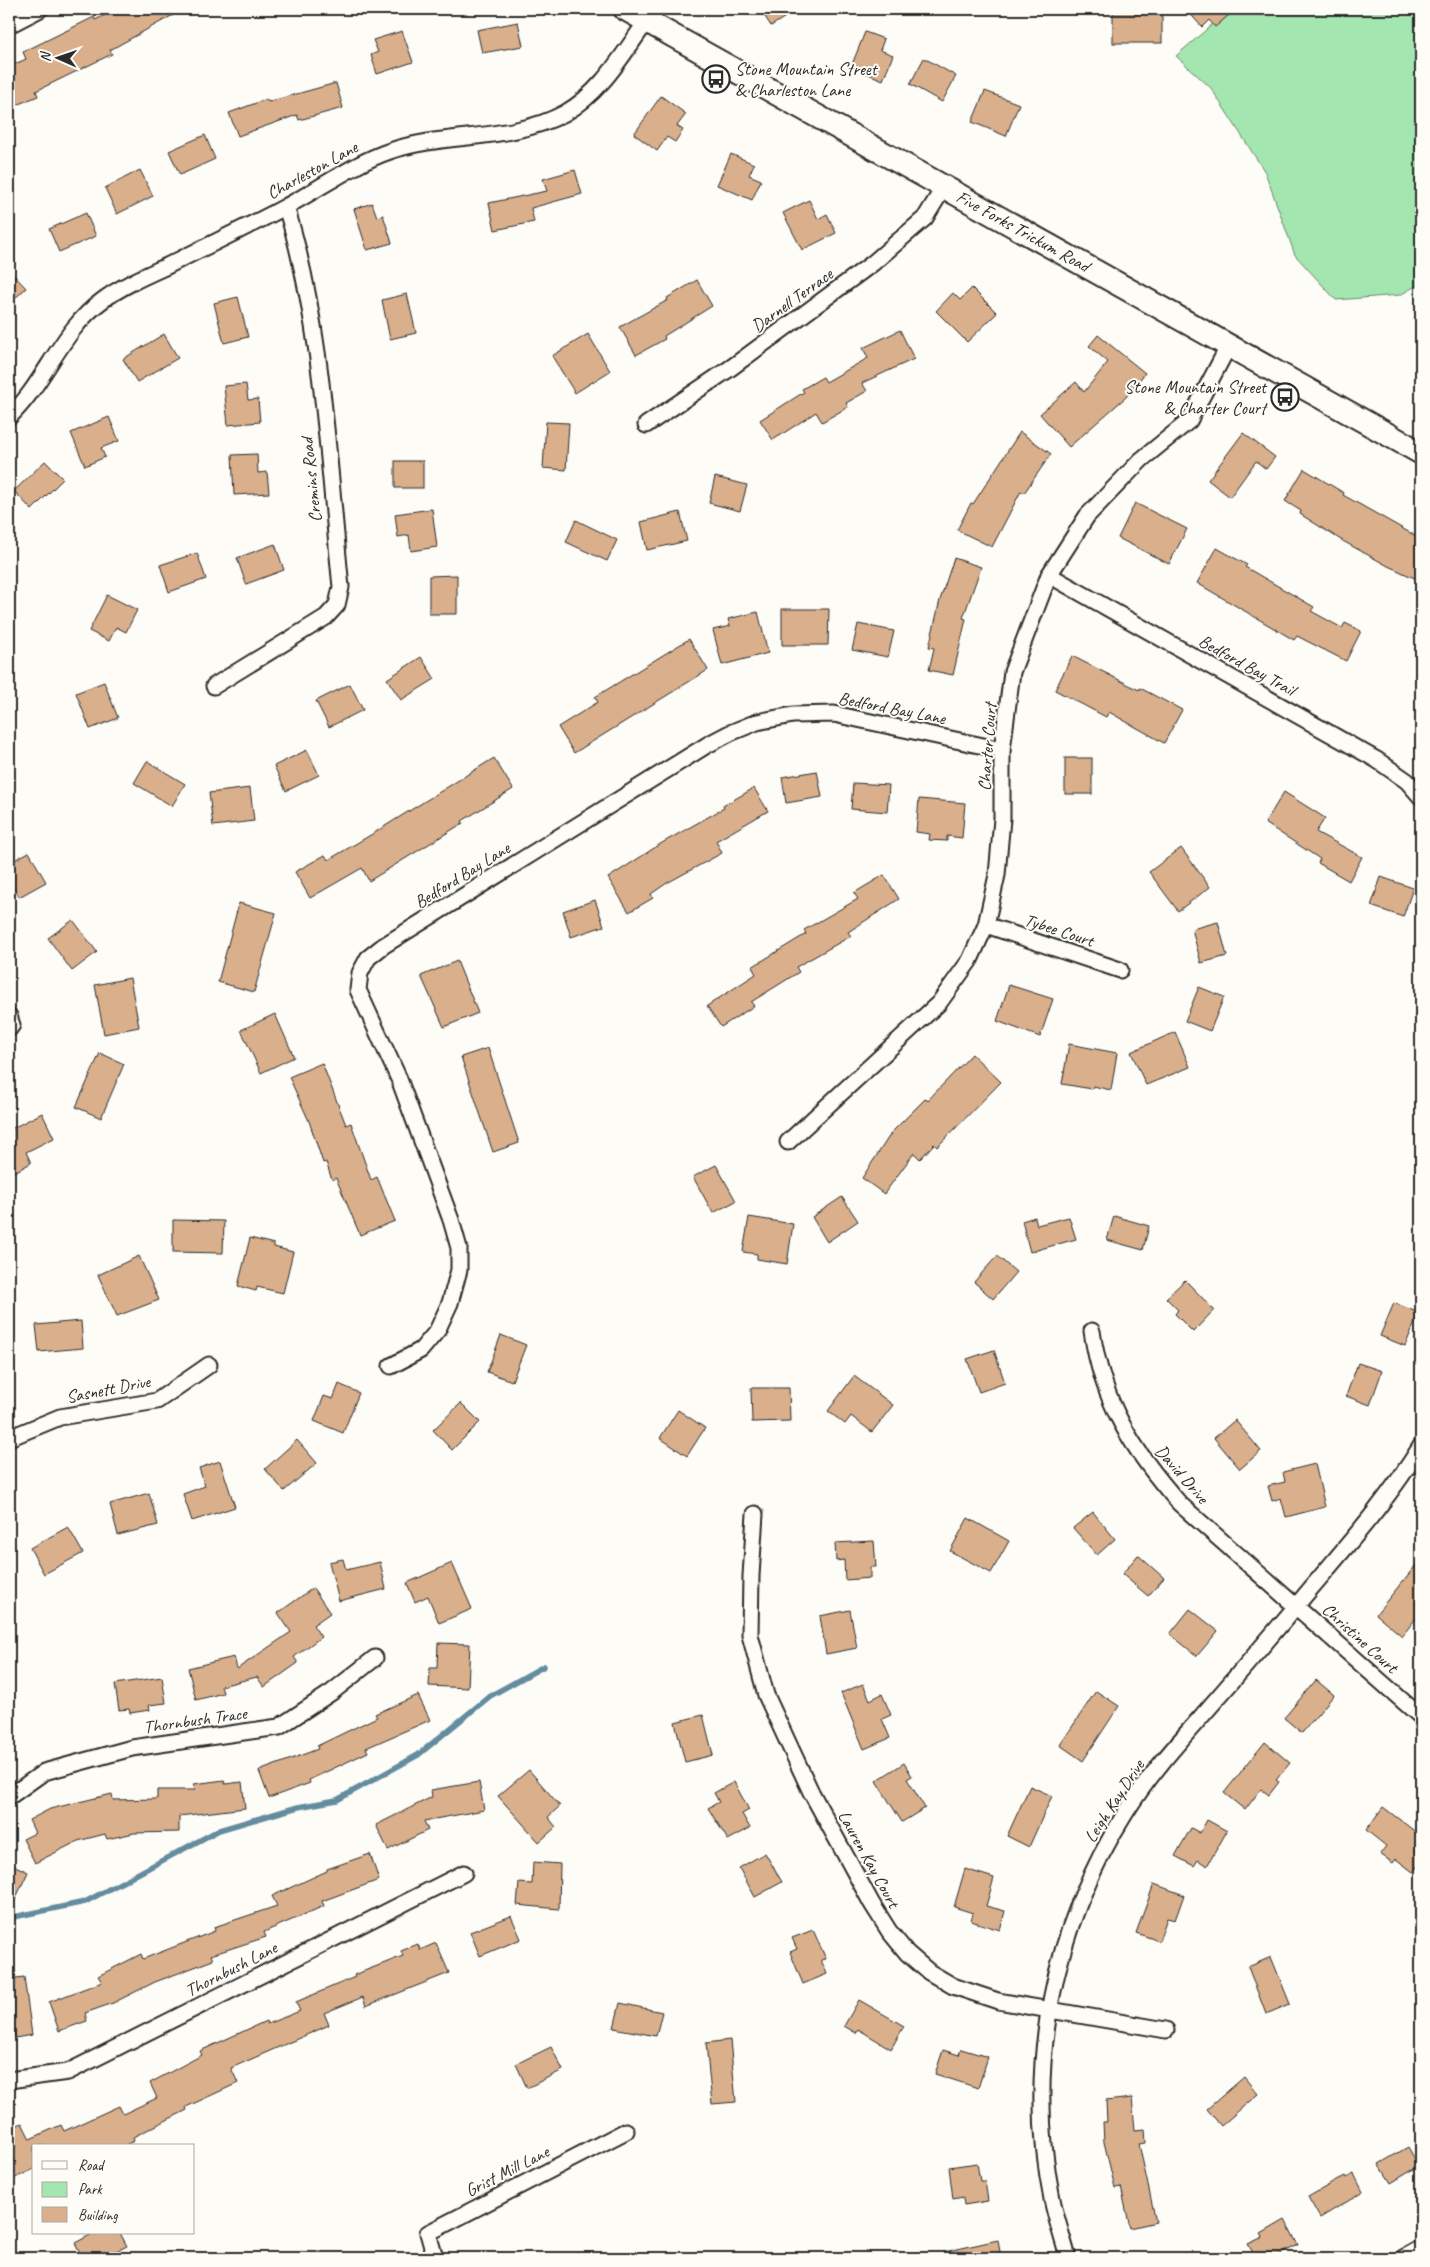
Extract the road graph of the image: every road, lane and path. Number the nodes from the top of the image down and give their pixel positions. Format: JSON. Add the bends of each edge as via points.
{"nodes":[{"id":1,"x":40,"y":9,"type":"edge"},
{"id":2,"x":625,"y":9,"type":"edge"},
{"id":3,"x":651,"y":15,"type":"edge"},
{"id":4,"x":9,"y":25,"type":"edge"},
{"id":5,"x":944,"y":187,"type":"junction"},
{"id":6,"x":286,"y":207,"type":"junction"},
{"id":7,"x":1228,"y":347,"type":"junction"},
{"id":8,"x":9,"y":417,"type":"edge"},
{"id":9,"x":646,"y":425,"type":"dead end"},
{"id":10,"x":1421,"y":454,"type":"edge"},
{"id":11,"x":1049,"y":575,"type":"junction"},
{"id":12,"x":214,"y":686,"type":"dead end"},
{"id":13,"x":1002,"y":750,"type":"junction"},
{"id":14,"x":1421,"y":797,"type":"edge"},
{"id":15,"x":986,"y":925,"type":"junction"},
{"id":16,"x":1120,"y":970,"type":"dead end"},
{"id":17,"x":9,"y":1016,"type":"edge"},
{"id":18,"x":9,"y":1029,"type":"edge"},
{"id":19,"x":788,"y":1142,"type":"dead end"},
{"id":20,"x":1092,"y":1331,"type":"dead end"},
{"id":21,"x":209,"y":1366,"type":"dead end"},
{"id":22,"x":391,"y":1366,"type":"dead end"},
{"id":23,"x":9,"y":1438,"type":"edge"},
{"id":24,"x":1421,"y":1446,"type":"edge"},
{"id":25,"x":755,"y":1514,"type":"dead end"},
{"id":26,"x":1296,"y":1606,"type":"junction"},
{"id":27,"x":375,"y":1658,"type":"dead end"},
{"id":28,"x":1421,"y":1717,"type":"edge"},
{"id":29,"x":9,"y":1797,"type":"edge"},
{"id":30,"x":464,"y":1873,"type":"dead end"},
{"id":31,"x":1048,"y":2010,"type":"junction"},
{"id":32,"x":1166,"y":2030,"type":"dead end"},
{"id":33,"x":9,"y":2080,"type":"edge"},
{"id":34,"x":626,"y":2131,"type":"dead end"},
{"id":35,"x":1421,"y":2248,"type":"edge"},
{"id":36,"x":435,"y":2258,"type":"edge"},
{"id":37,"x":1068,"y":2258,"type":"edge"},
{"id":38,"x":1403,"y":2258,"type":"edge"}],
"edges":[{"from":1,"to":4,"type":"street"},
{"from":2,"to":3,"type":"main road","name":"Five Forks Trickum Road"},
{"from":3,"to":5,"type":"main road","name":"Five Forks Trickum Road"},
{"from":3,"to":6,"type":"street","name":"Charleston Lane","via":[[632,38],[613,71],[566,112],[536,125],[428,141],[390,151],[350,168]]},
{"from":5,"to":7,"type":"main road","name":"Five Forks Trickum Road"},
{"from":5,"to":9,"type":"street","name":"Darnell Terrace","via":[[925,218],[873,263],[732,367]]},
{"from":6,"to":8,"type":"street","name":"Charleston Lane","via":[[103,300],[76,324],[22,404]]},
{"from":6,"to":12,"type":"street","name":"Cremins Road","via":[[299,250],[309,303],[341,587],[337,605],[326,618]]},
{"from":7,"to":10,"type":"main road","name":"Five Forks Trickum Road"},
{"from":7,"to":11,"type":"street","name":"Charter Court","via":[[1189,421],[1141,460],[1087,516]]},
{"from":11,"to":13,"type":"street","name":"Charter Court","via":[[1012,672]]},
{"from":11,"to":14,"type":"street","name":"Bedford Bay Trail","via":[[1377,760],[1407,781]]},
{"from":13,"to":15,"type":"street","name":"Charter Court","via":[[998,875]]},
{"from":13,"to":22,"type":"street","name":"Bedford Bay Lane","via":[[834,714],[793,715],[757,722],[707,745],[382,946],[368,958],[360,973],[358,990],[399,1079],[459,1248],[459,1270],[450,1303],[437,1331],[421,1350]]},
{"from":15,"to":16,"type":"street","name":"Tybee Court"},
{"from":15,"to":19,"type":"street","name":"Charter Court","via":[[970,960],[939,1003]]},
{"from":17,"to":18,"type":"street","via":[[12,1024]]},
{"from":20,"to":26,"type":"street","name":"David Drive","via":[[1102,1382],[1137,1451],[1155,1476],[1180,1504]]},
{"from":21,"to":23,"type":"street","name":"Sasnett Drive","via":[[157,1402],[60,1417]]},
{"from":24,"to":26,"type":"street","name":"Leigh Kay Drive","via":[[1377,1511]]},
{"from":25,"to":31,"type":"street","name":"Lauren Kay Court","via":[[750,1635],[766,1695],[811,1792],[872,1904],[888,1931],[929,1972],[953,1986],[998,2001]]},
{"from":26,"to":28,"type":"street","name":"Christine Court"},
{"from":26,"to":31,"type":"street","name":"Leigh Kay Drive","via":[[1164,1759],[1127,1810],[1094,1866],[1078,1904],[1064,1941]]},
{"from":27,"to":29,"type":"street","name":"Thornbush Trace","via":[[332,1692],[279,1727],[132,1748],[44,1772]]},
{"from":30,"to":33,"type":"street","name":"Thornbush Lane","via":[[68,2072]]},
{"from":31,"to":32,"type":"street","name":"Lauren Kay Court"},
{"from":31,"to":37,"type":"street","name":"Leigh Kay Drive","via":[[1042,2105],[1045,2159],[1052,2201]]},
{"from":34,"to":36,"type":"street","name":"Grist Mill Lane","via":[[428,2233]]},
{"from":35,"to":38,"type":"street"}]}
